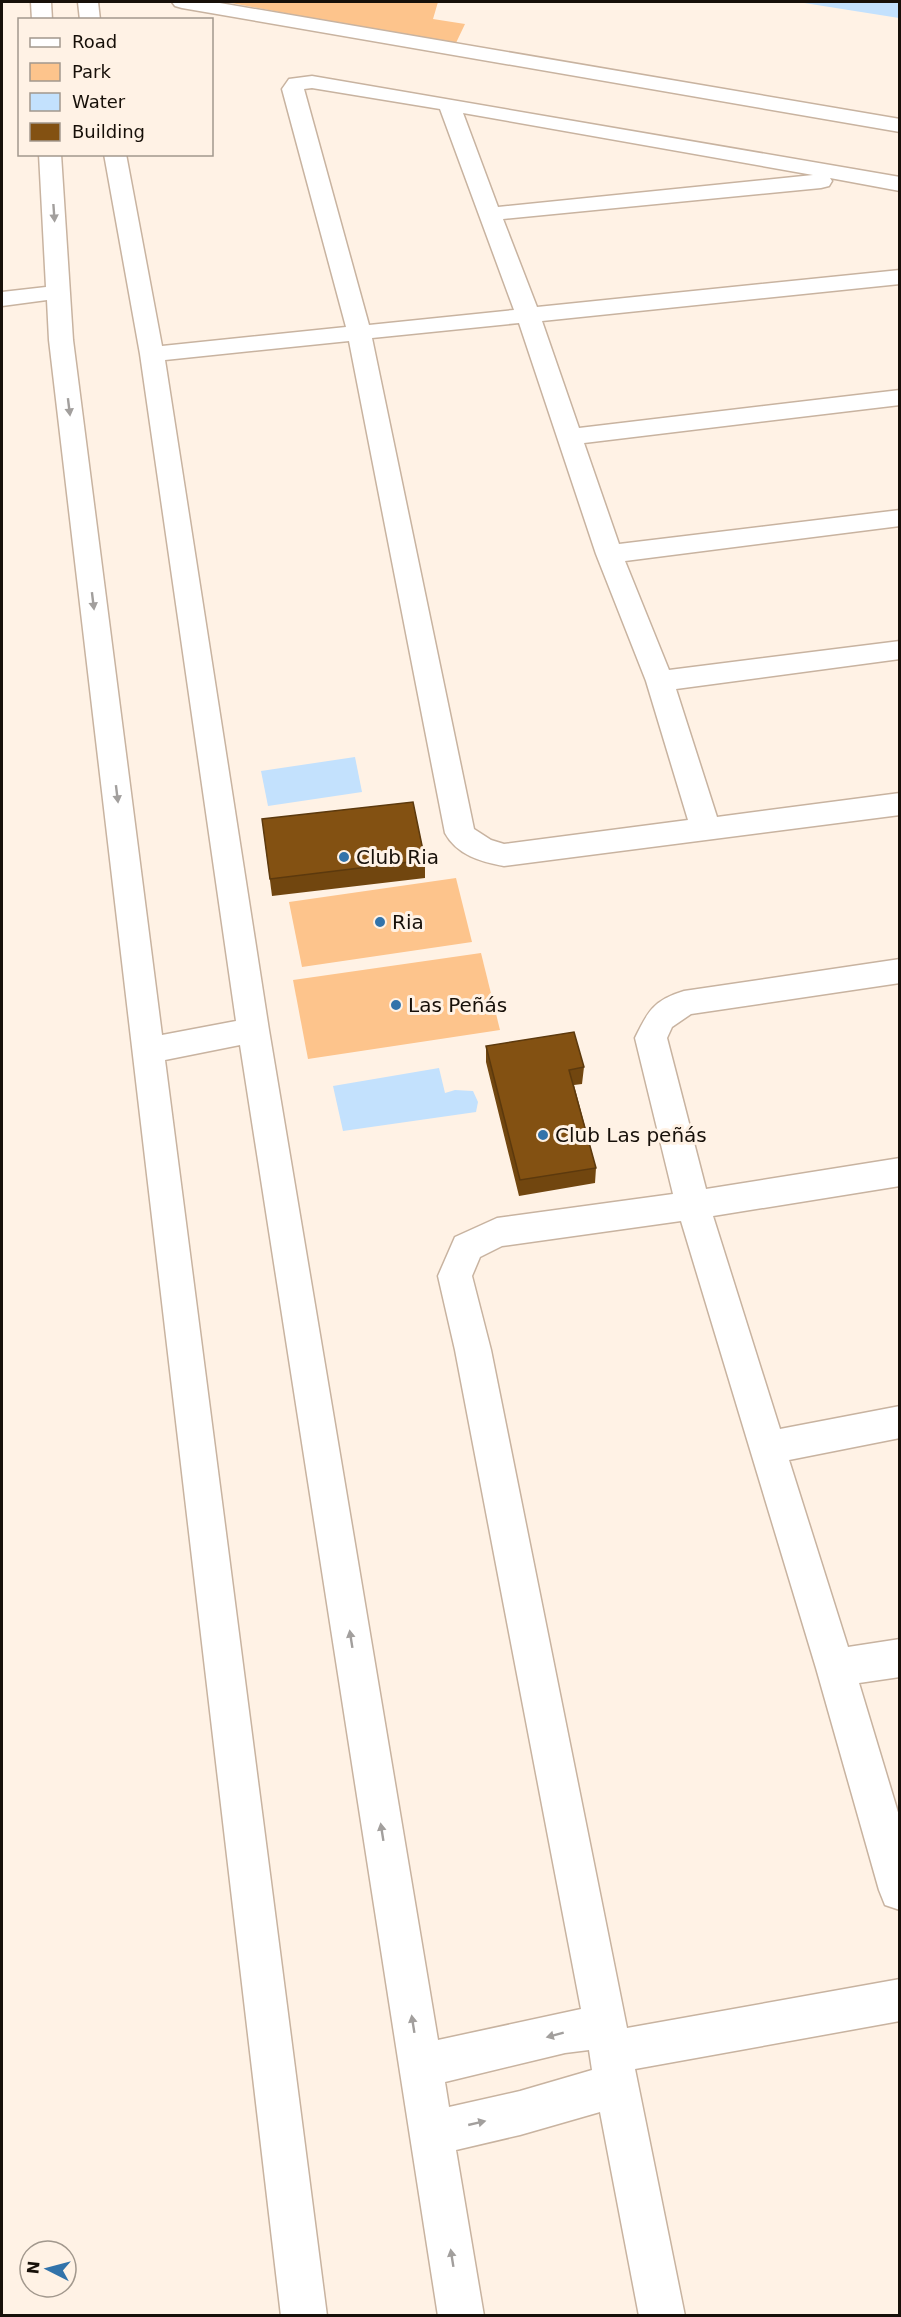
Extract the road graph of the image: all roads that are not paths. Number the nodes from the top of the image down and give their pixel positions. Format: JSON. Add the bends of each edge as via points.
{"nodes":[{"id":1,"x":41,"y":2,"type":"edge"},
{"id":2,"x":88,"y":2,"type":"edge"},
{"id":3,"x":182,"y":2,"type":"edge"},
{"id":4,"x":42,"y":18,"type":"edge"},
{"id":5,"x":90,"y":18,"type":"edge"},
{"id":6,"x":449,"y":104,"type":"junction"},
{"id":7,"x":900,"y":126,"type":"edge"},
{"id":8,"x":50,"y":156,"type":"edge"},
{"id":9,"x":115,"y":156,"type":"edge"},
{"id":10,"x":858,"y":177,"type":"junction"},
{"id":11,"x":900,"y":184,"type":"edge"},
{"id":12,"x":491,"y":214,"type":"junction"},
{"id":13,"x":900,"y":277,"type":"edge"},
{"id":14,"x":58,"y":292,"type":"junction"},
{"id":15,"x":2,"y":299,"type":"edge"},
{"id":16,"x":528,"y":316,"type":"junction"},
{"id":17,"x":359,"y":333,"type":"junction"},
{"id":18,"x":152,"y":354,"type":"junction"},
{"id":19,"x":900,"y":397,"type":"edge"},
{"id":20,"x":568,"y":437,"type":"junction"},
{"id":21,"x":900,"y":518,"type":"edge"},
{"id":22,"x":609,"y":554,"type":"junction"},
{"id":23,"x":900,"y":650,"type":"edge"},
{"id":24,"x":660,"y":681,"type":"junction"},
{"id":25,"x":900,"y":804,"type":"edge"},
{"id":26,"x":706,"y":830,"type":"junction"},
{"id":27,"x":900,"y":971,"type":"edge"},
{"id":28,"x":253,"y":1030,"type":"junction"},
{"id":29,"x":149,"y":1050,"type":"junction"},
{"id":30,"x":900,"y":1173,"type":"edge"},
{"id":31,"x":693,"y":1205,"type":"junction"},
{"id":32,"x":900,"y":1422,"type":"edge"},
{"id":33,"x":766,"y":1448,"type":"junction"},
{"id":34,"x":900,"y":1658,"type":"edge"},
{"id":35,"x":835,"y":1668,"type":"junction"},
{"id":36,"x":900,"y":1890,"type":"edge"},
{"id":37,"x":900,"y":2001,"type":"edge"},
{"id":38,"x":611,"y":2055,"type":"junction"},
{"id":39,"x":420,"y":2066,"type":"junction"},
{"id":40,"x":433,"y":2133,"type":"junction"},
{"id":41,"x":304,"y":2316,"type":"edge"},
{"id":42,"x":461,"y":2316,"type":"edge"},
{"id":43,"x":662,"y":2316,"type":"edge"}],
"edges":[{"from":1,"to":4,"type":"street"},
{"from":2,"to":5,"type":"street"},
{"from":3,"to":7,"type":"street"},
{"from":6,"to":10,"type":"street"},
{"from":6,"to":12,"type":"street"},
{"from":6,"to":17,"type":"street","via":[[312,82],[296,83],[293,89]]},
{"from":8,"to":14,"type":"street","one_way":true},
{"from":9,"to":18,"type":"street"},
{"from":10,"to":11,"type":"street"},
{"from":10,"to":12,"type":"street"},
{"from":12,"to":16,"type":"street"},
{"from":13,"to":16,"type":"street"},
{"from":14,"to":15,"type":"street"},
{"from":14,"to":29,"type":"street","one_way":true},
{"from":16,"to":17,"type":"street"},
{"from":16,"to":20,"type":"street"},
{"from":17,"to":18,"type":"street"},
{"from":17,"to":26,"type":"street","via":[[460,833],[470,844],[504,855]]},
{"from":18,"to":28,"type":"street"},
{"from":19,"to":20,"type":"street"},
{"from":20,"to":22,"type":"street"},
{"from":21,"to":22,"type":"street"},
{"from":22,"to":24,"type":"street"},
{"from":23,"to":24,"type":"street"},
{"from":24,"to":26,"type":"street"},
{"from":25,"to":26,"type":"street"},
{"from":27,"to":31,"type":"street","via":[[684,1003],[660,1019],[651,1038]]},
{"from":28,"to":29,"type":"street"},
{"from":39,"to":28,"type":"street","one_way":true},
{"from":29,"to":41,"type":"street"},
{"from":30,"to":31,"type":"street"},
{"from":31,"to":33,"type":"street"},
{"from":31,"to":38,"type":"street","via":[[497,1232],[467,1247],[455,1276],[473,1350]]},
{"from":32,"to":33,"type":"street"},
{"from":33,"to":35,"type":"street"},
{"from":34,"to":35,"type":"street"},
{"from":35,"to":36,"type":"street"},
{"from":37,"to":38,"type":"street"},
{"from":38,"to":39,"type":"street","one_way":true,"via":[[565,2032]]},
{"from":40,"to":38,"type":"street","one_way":true,"via":[[520,2113]]},
{"from":38,"to":43,"type":"street"},
{"from":39,"to":40,"type":"street"},
{"from":42,"to":40,"type":"street","one_way":true}]}
